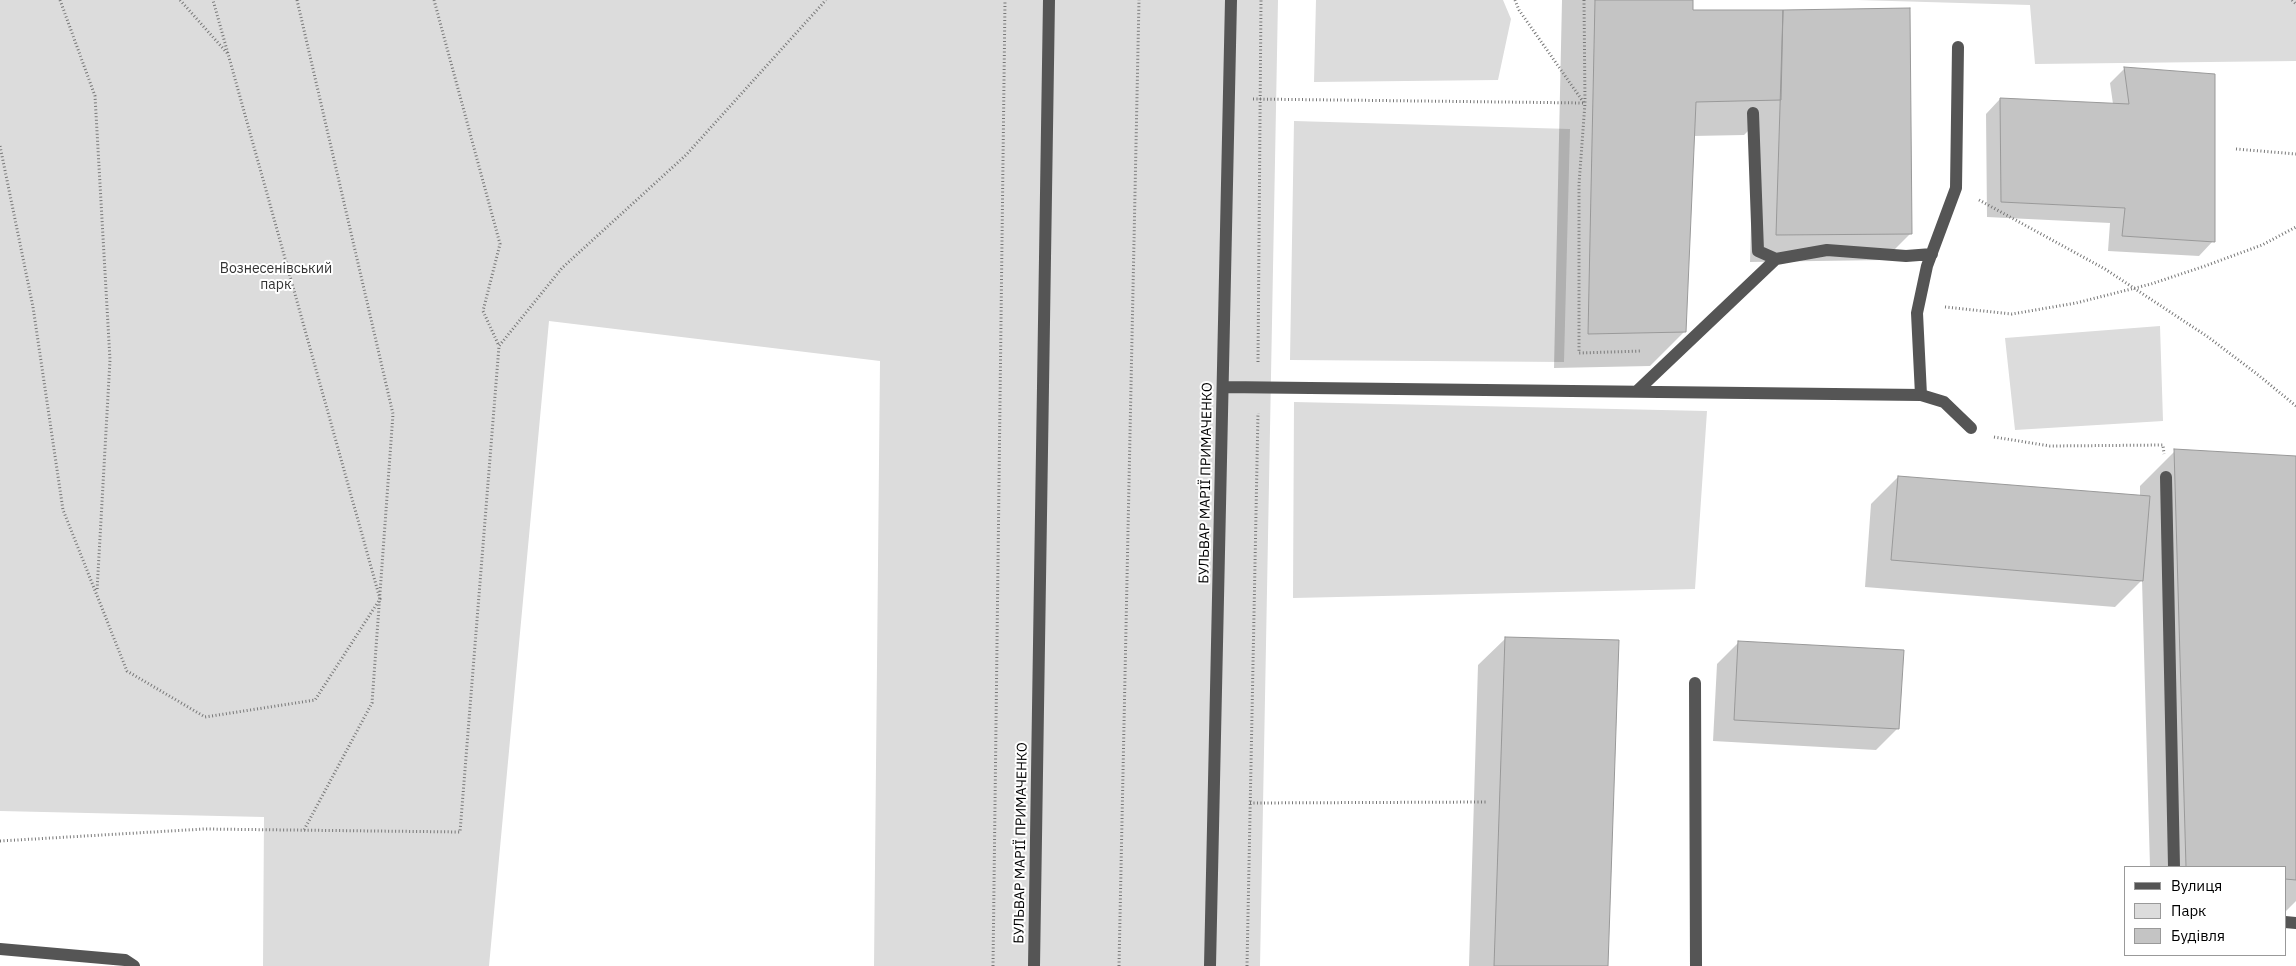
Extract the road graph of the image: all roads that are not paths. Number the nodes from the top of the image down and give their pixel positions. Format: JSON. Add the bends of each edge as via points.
{"nodes":[{"id":1,"x":1049,"y":0,"type":"edge"},
{"id":2,"x":1231,"y":0,"type":"edge"},
{"id":3,"x":1958,"y":47,"type":"dead end"},
{"id":4,"x":1753,"y":113,"type":"dead end"},
{"id":5,"x":1932,"y":254,"type":"junction"},
{"id":6,"x":1776,"y":259,"type":"junction"},
{"id":7,"x":1223,"y":387,"type":"junction"},
{"id":8,"x":1637,"y":392,"type":"junction"},
{"id":9,"x":1921,"y":395,"type":"junction"},
{"id":10,"x":1970,"y":428,"type":"road end"},
{"id":11,"x":2166,"y":477,"type":"road end"},
{"id":12,"x":1695,"y":683,"type":"dead end"},
{"id":13,"x":2174,"y":866,"type":"edge"},
{"id":14,"x":0,"y":949,"type":"edge"},
{"id":15,"x":134,"y":966,"type":"edge"},
{"id":16,"x":1034,"y":966,"type":"edge"},
{"id":17,"x":1210,"y":966,"type":"edge"},
{"id":18,"x":1696,"y":966,"type":"edge"}],
"edges":[{"from":1,"to":16,"type":"street","name":"БУЛЬВАР МАРІЇ ПРИМАЧЕНКО"},
{"from":2,"to":7,"type":"street","name":"БУЛЬВАР МАРІЇ ПРИМАЧЕНКО"},
{"from":3,"to":5,"type":"street","via":[[1956,188]]},
{"from":4,"to":6,"type":"street","via":[[1758,251]]},
{"from":5,"to":6,"type":"street","via":[[1906,256],[1827,250]]},
{"from":5,"to":9,"type":"street","via":[[1917,313]]},
{"from":6,"to":8,"type":"street"},
{"from":7,"to":8,"type":"street"},
{"from":7,"to":17,"type":"street","name":"БУЛЬВАР МАРІЇ ПРИМАЧЕНКО"},
{"from":8,"to":9,"type":"street"},
{"from":9,"to":10,"type":"street","via":[[1944,402]]},
{"from":11,"to":13,"type":"street"},
{"from":12,"to":18,"type":"street"},
{"from":14,"to":15,"type":"street","via":[[125,960]]}]}
